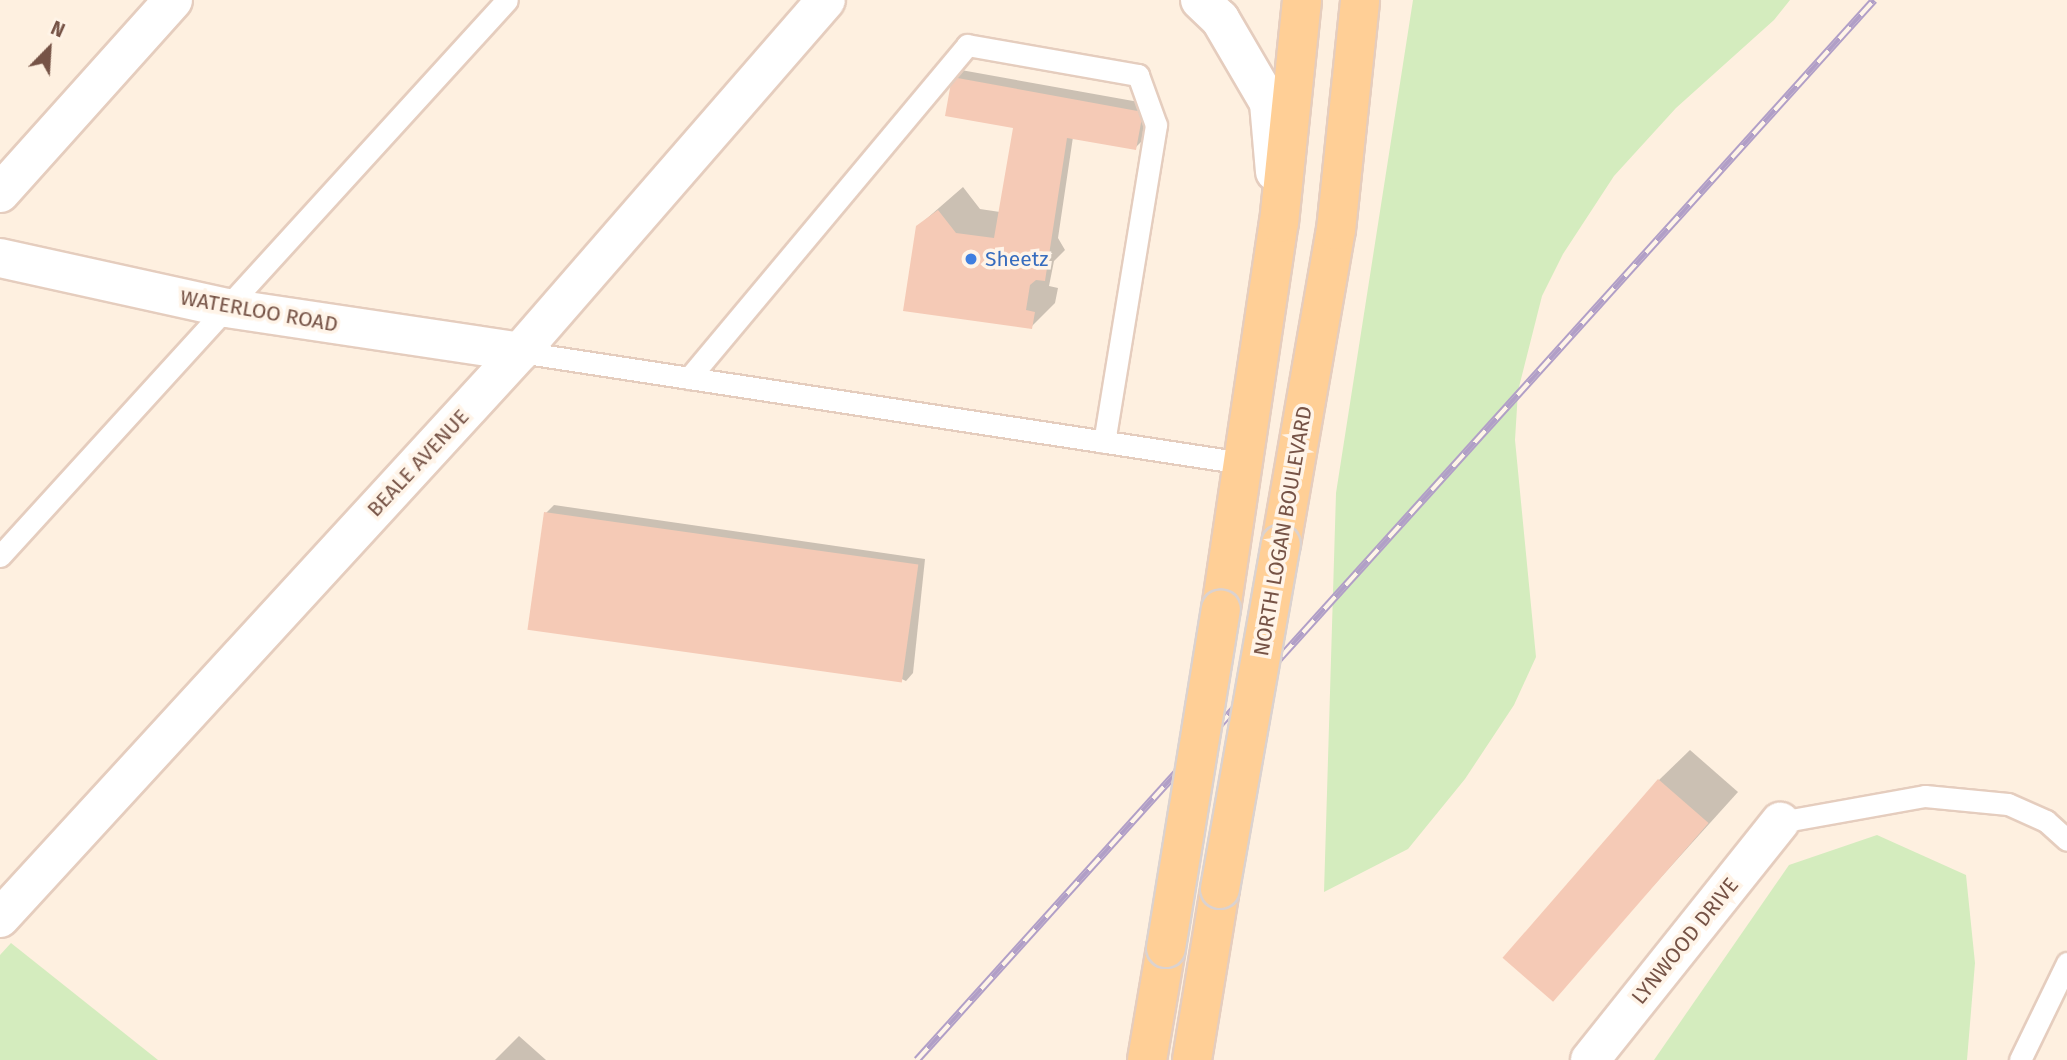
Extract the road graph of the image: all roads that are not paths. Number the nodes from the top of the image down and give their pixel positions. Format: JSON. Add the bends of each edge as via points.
{"nodes":[{"id":1,"x":173,"y":0,"type":"edge"},
{"id":2,"x":507,"y":0,"type":"edge"},
{"id":3,"x":825,"y":0,"type":"edge"},
{"id":4,"x":1200,"y":0,"type":"edge"},
{"id":5,"x":1302,"y":0,"type":"edge"},
{"id":6,"x":1360,"y":0,"type":"edge"},
{"id":7,"x":0,"y":193,"type":"edge"},
{"id":8,"x":1279,"y":223,"type":"junction"},
{"id":9,"x":0,"y":258,"type":"edge"},
{"id":10,"x":227,"y":309,"type":"junction"},
{"id":11,"x":520,"y":352,"type":"junction"},
{"id":12,"x":689,"y":378,"type":"junction"},
{"id":13,"x":1104,"y":442,"type":"junction"},
{"id":14,"x":1243,"y":463,"type":"junction"},
{"id":15,"x":0,"y":556,"type":"edge"},
{"id":16,"x":1780,"y":822,"type":"joint"},
{"id":17,"x":2067,"y":840,"type":"edge"},
{"id":18,"x":0,"y":918,"type":"edge"},
{"id":19,"x":2067,"y":963,"type":"edge"},
{"id":20,"x":1147,"y":1060,"type":"edge"},
{"id":21,"x":1192,"y":1060,"type":"edge"},
{"id":22,"x":1590,"y":1060,"type":"edge"},
{"id":23,"x":2020,"y":1060,"type":"edge"}],
"edges":[{"from":1,"to":7,"type":"main road"},
{"from":2,"to":10,"type":"lane"},
{"from":3,"to":11,"type":"main road","name":"BEALE AVENUE"},
{"from":4,"to":8,"type":"main road","via":[[1220,19],[1269,103]]},
{"from":5,"to":8,"type":"main road"},
{"from":6,"to":21,"type":"main road","name":"NORTH LOGAN BOULEVARD","bridge":true,"via":[[1336,230]]},
{"from":8,"to":14,"type":"main road"},
{"from":9,"to":10,"type":"main road","name":"WATERLOO ROAD"},
{"from":10,"to":11,"type":"main road","name":"WATERLOO ROAD"},
{"from":10,"to":15,"type":"lane"},
{"from":11,"to":12,"type":"lane"},
{"from":11,"to":18,"type":"main road","name":"BEALE AVENUE"},
{"from":12,"to":13,"type":"lane"},
{"from":12,"to":13,"type":"lane","via":[[967,45],[1138,75],[1156,125]]},
{"from":13,"to":14,"type":"lane"},
{"from":14,"to":20,"type":"main road","bridge":true},
{"from":16,"to":17,"type":"lane","via":[[1926,796],[2008,804],[2046,821]]},
{"from":16,"to":22,"type":"main road","name":"LYNWOOD DRIVE"},
{"from":19,"to":23,"type":"lane"}]}
